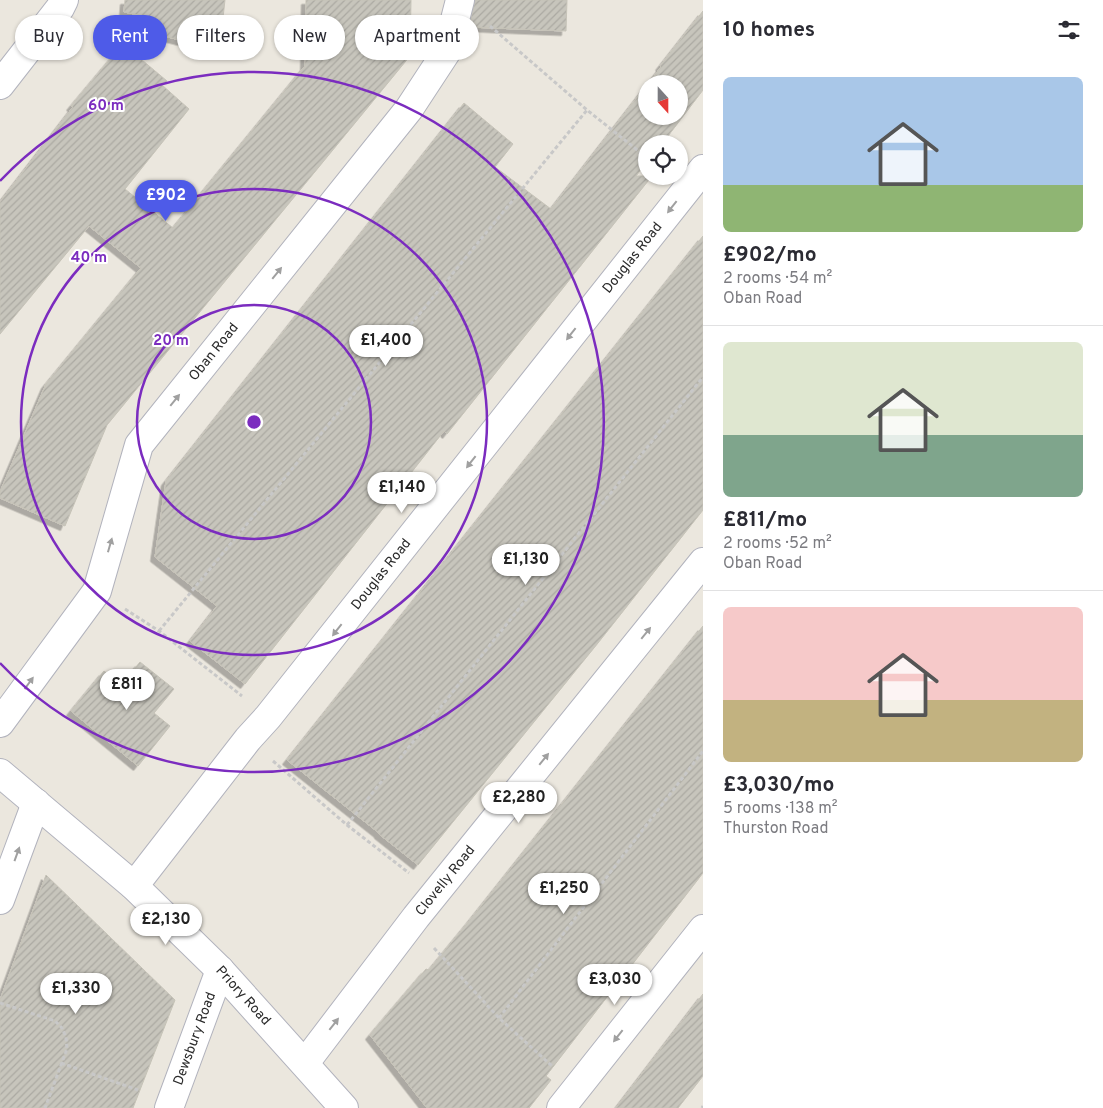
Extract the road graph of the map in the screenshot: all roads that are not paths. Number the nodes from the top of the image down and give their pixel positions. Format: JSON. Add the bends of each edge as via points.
{"nodes":[{"id":1,"x":64,"y":0,"type":"edge"},
{"id":2,"x":460,"y":0,"type":"edge"},
{"id":3,"x":0,"y":85,"type":"edge"},
{"id":4,"x":703,"y":169,"type":"edge"},
{"id":5,"x":703,"y":562,"type":"edge"},
{"id":6,"x":0,"y":723,"type":"edge"},
{"id":7,"x":0,"y":773,"type":"edge"},
{"id":8,"x":36,"y":803,"type":"junction"},
{"id":9,"x":134,"y":886,"type":"junction"},
{"id":10,"x":0,"y":900,"type":"edge"},
{"id":11,"x":703,"y":930,"type":"edge"},
{"id":12,"x":220,"y":970,"type":"junction"},
{"id":13,"x":305,"y":1063,"type":"junction"},
{"id":14,"x":171,"y":1105,"type":"edge"},
{"id":15,"x":344,"y":1108,"type":"edge"},
{"id":16,"x":561,"y":1108,"type":"edge"}],
"edges":[{"from":1,"to":3,"type":"street"},
{"from":6,"to":2,"type":"street","name":"Oban Road","one_way":true,"via":[[97,591],[139,445],[409,109],[447,51]]},
{"from":4,"to":9,"type":"street","name":"Douglas Road","one_way":true},
{"from":13,"to":5,"type":"street","name":"Clovelly Road","one_way":true,"via":[[416,917]]},
{"from":7,"to":8,"type":"street","name":"Priory Road"},
{"from":8,"to":9,"type":"street","name":"Priory Road"},
{"from":10,"to":8,"type":"street","one_way":true},
{"from":9,"to":12,"type":"street","name":"Priory Road"},
{"from":11,"to":16,"type":"street","one_way":true},
{"from":12,"to":13,"type":"street","name":"Priory Road"},
{"from":12,"to":14,"type":"street","name":"Dewsbury Road"},
{"from":13,"to":15,"type":"street","name":"Priory Road"}]}
